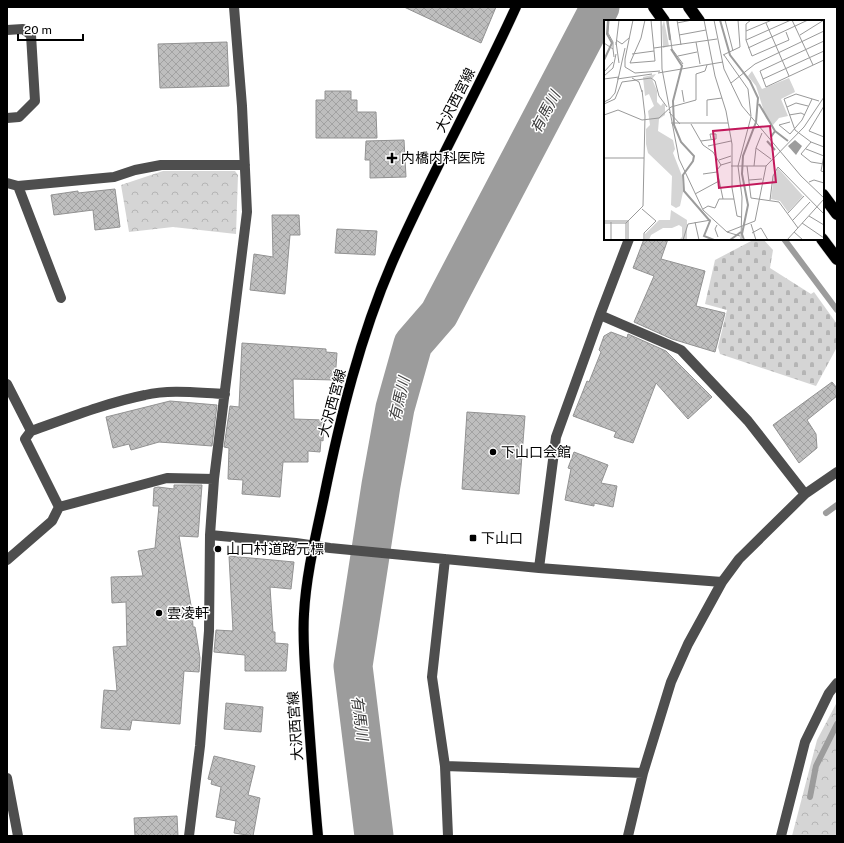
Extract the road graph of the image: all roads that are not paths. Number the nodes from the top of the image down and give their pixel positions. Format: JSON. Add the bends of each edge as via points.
{"nodes":[{"id":1,"x":234,"y":7,"type":"edge"},
{"id":2,"x":516,"y":7,"type":"edge"},
{"id":3,"x":654,"y":7,"type":"edge"},
{"id":4,"x":689,"y":7,"type":"edge"},
{"id":5,"x":663,"y":20,"type":"edge"},
{"id":6,"x":697,"y":20,"type":"edge"},
{"id":7,"x":7,"y":30,"type":"edge"},
{"id":8,"x":7,"y":118,"type":"edge"},
{"id":9,"x":245,"y":165,"type":"junction"},
{"id":10,"x":7,"y":183,"type":"edge"},
{"id":11,"x":18,"y":186,"type":"junction"},
{"id":12,"x":824,"y":196,"type":"edge"},
{"id":13,"x":837,"y":214,"type":"edge"},
{"id":14,"x":629,"y":240,"type":"edge"},
{"id":15,"x":823,"y":240,"type":"edge"},
{"id":16,"x":837,"y":259,"type":"edge"},
{"id":17,"x":61,"y":298,"type":"dead end"},
{"id":18,"x":600,"y":315,"type":"junction"},
{"id":19,"x":7,"y":384,"type":"edge"},
{"id":20,"x":225,"y":394,"type":"junction"},
{"id":21,"x":30,"y":431,"type":"junction"},
{"id":22,"x":837,"y":472,"type":"edge"},
{"id":23,"x":214,"y":479,"type":"junction"},
{"id":24,"x":805,"y":494,"type":"junction"},
{"id":25,"x":59,"y":507,"type":"junction"},
{"id":26,"x":210,"y":535,"type":"junction"},
{"id":27,"x":314,"y":546,"type":"junction"},
{"id":28,"x":445,"y":559,"type":"junction"},
{"id":29,"x":7,"y":560,"type":"edge"},
{"id":30,"x":539,"y":568,"type":"junction"},
{"id":31,"x":722,"y":582,"type":"junction"},
{"id":32,"x":837,"y":683,"type":"edge"},
{"id":33,"x":445,"y":766,"type":"junction"},
{"id":34,"x":643,"y":773,"type":"junction"},
{"id":35,"x":7,"y":778,"type":"edge"},
{"id":36,"x":18,"y":836,"type":"edge"},
{"id":37,"x":189,"y":836,"type":"edge"},
{"id":38,"x":318,"y":836,"type":"edge"},
{"id":39,"x":448,"y":836,"type":"edge"},
{"id":40,"x":628,"y":836,"type":"edge"},
{"id":41,"x":781,"y":836,"type":"edge"}],
"edges":[{"from":1,"to":9,"type":"street"},
{"from":2,"to":27,"type":"main road","name":"大沢西宮線","via":[[437,166],[379,296],[362,345],[329,469]]},
{"from":3,"to":5,"type":"highway"},
{"from":4,"to":6,"type":"highway"},
{"from":7,"to":8,"type":"street","via":[[23,30],[31,35],[35,101],[19,117]]},
{"from":9,"to":11,"type":"street","via":[[161,165],[114,177]]},
{"from":9,"to":20,"type":"street","via":[[247,212]]},
{"from":10,"to":11,"type":"street"},
{"from":11,"to":17,"type":"street"},
{"from":12,"to":13,"type":"highway"},
{"from":14,"to":18,"type":"street"},
{"from":15,"to":16,"type":"highway"},
{"from":18,"to":24,"type":"street","via":[[680,350],[748,422]]},
{"from":18,"to":30,"type":"street","via":[[556,437]]},
{"from":19,"to":21,"type":"street"},
{"from":20,"to":21,"type":"street","via":[[146,394]]},
{"from":20,"to":23,"type":"street"},
{"from":21,"to":25,"type":"street","via":[[25,439]]},
{"from":22,"to":24,"type":"street"},
{"from":23,"to":25,"type":"street","via":[[167,478]]},
{"from":23,"to":26,"type":"street"},
{"from":24,"to":31,"type":"street","via":[[739,559]]},
{"from":25,"to":29,"type":"street","via":[[52,521]]},
{"from":26,"to":27,"type":"street"},
{"from":26,"to":37,"type":"street","via":[[208,638],[200,746]]},
{"from":27,"to":28,"type":"street"},
{"from":27,"to":38,"type":"main road","name":"大沢西宮線","via":[[304,611],[303,650]]},
{"from":28,"to":30,"type":"street"},
{"from":28,"to":33,"type":"street","via":[[432,676]]},
{"from":30,"to":31,"type":"street"},
{"from":31,"to":34,"type":"street","via":[[688,644],[671,682]]},
{"from":32,"to":41,"type":"street","via":[[829,693],[805,742]]},
{"from":33,"to":34,"type":"street"},
{"from":33,"to":39,"type":"street"},
{"from":34,"to":40,"type":"street"},
{"from":35,"to":36,"type":"street"}]}
